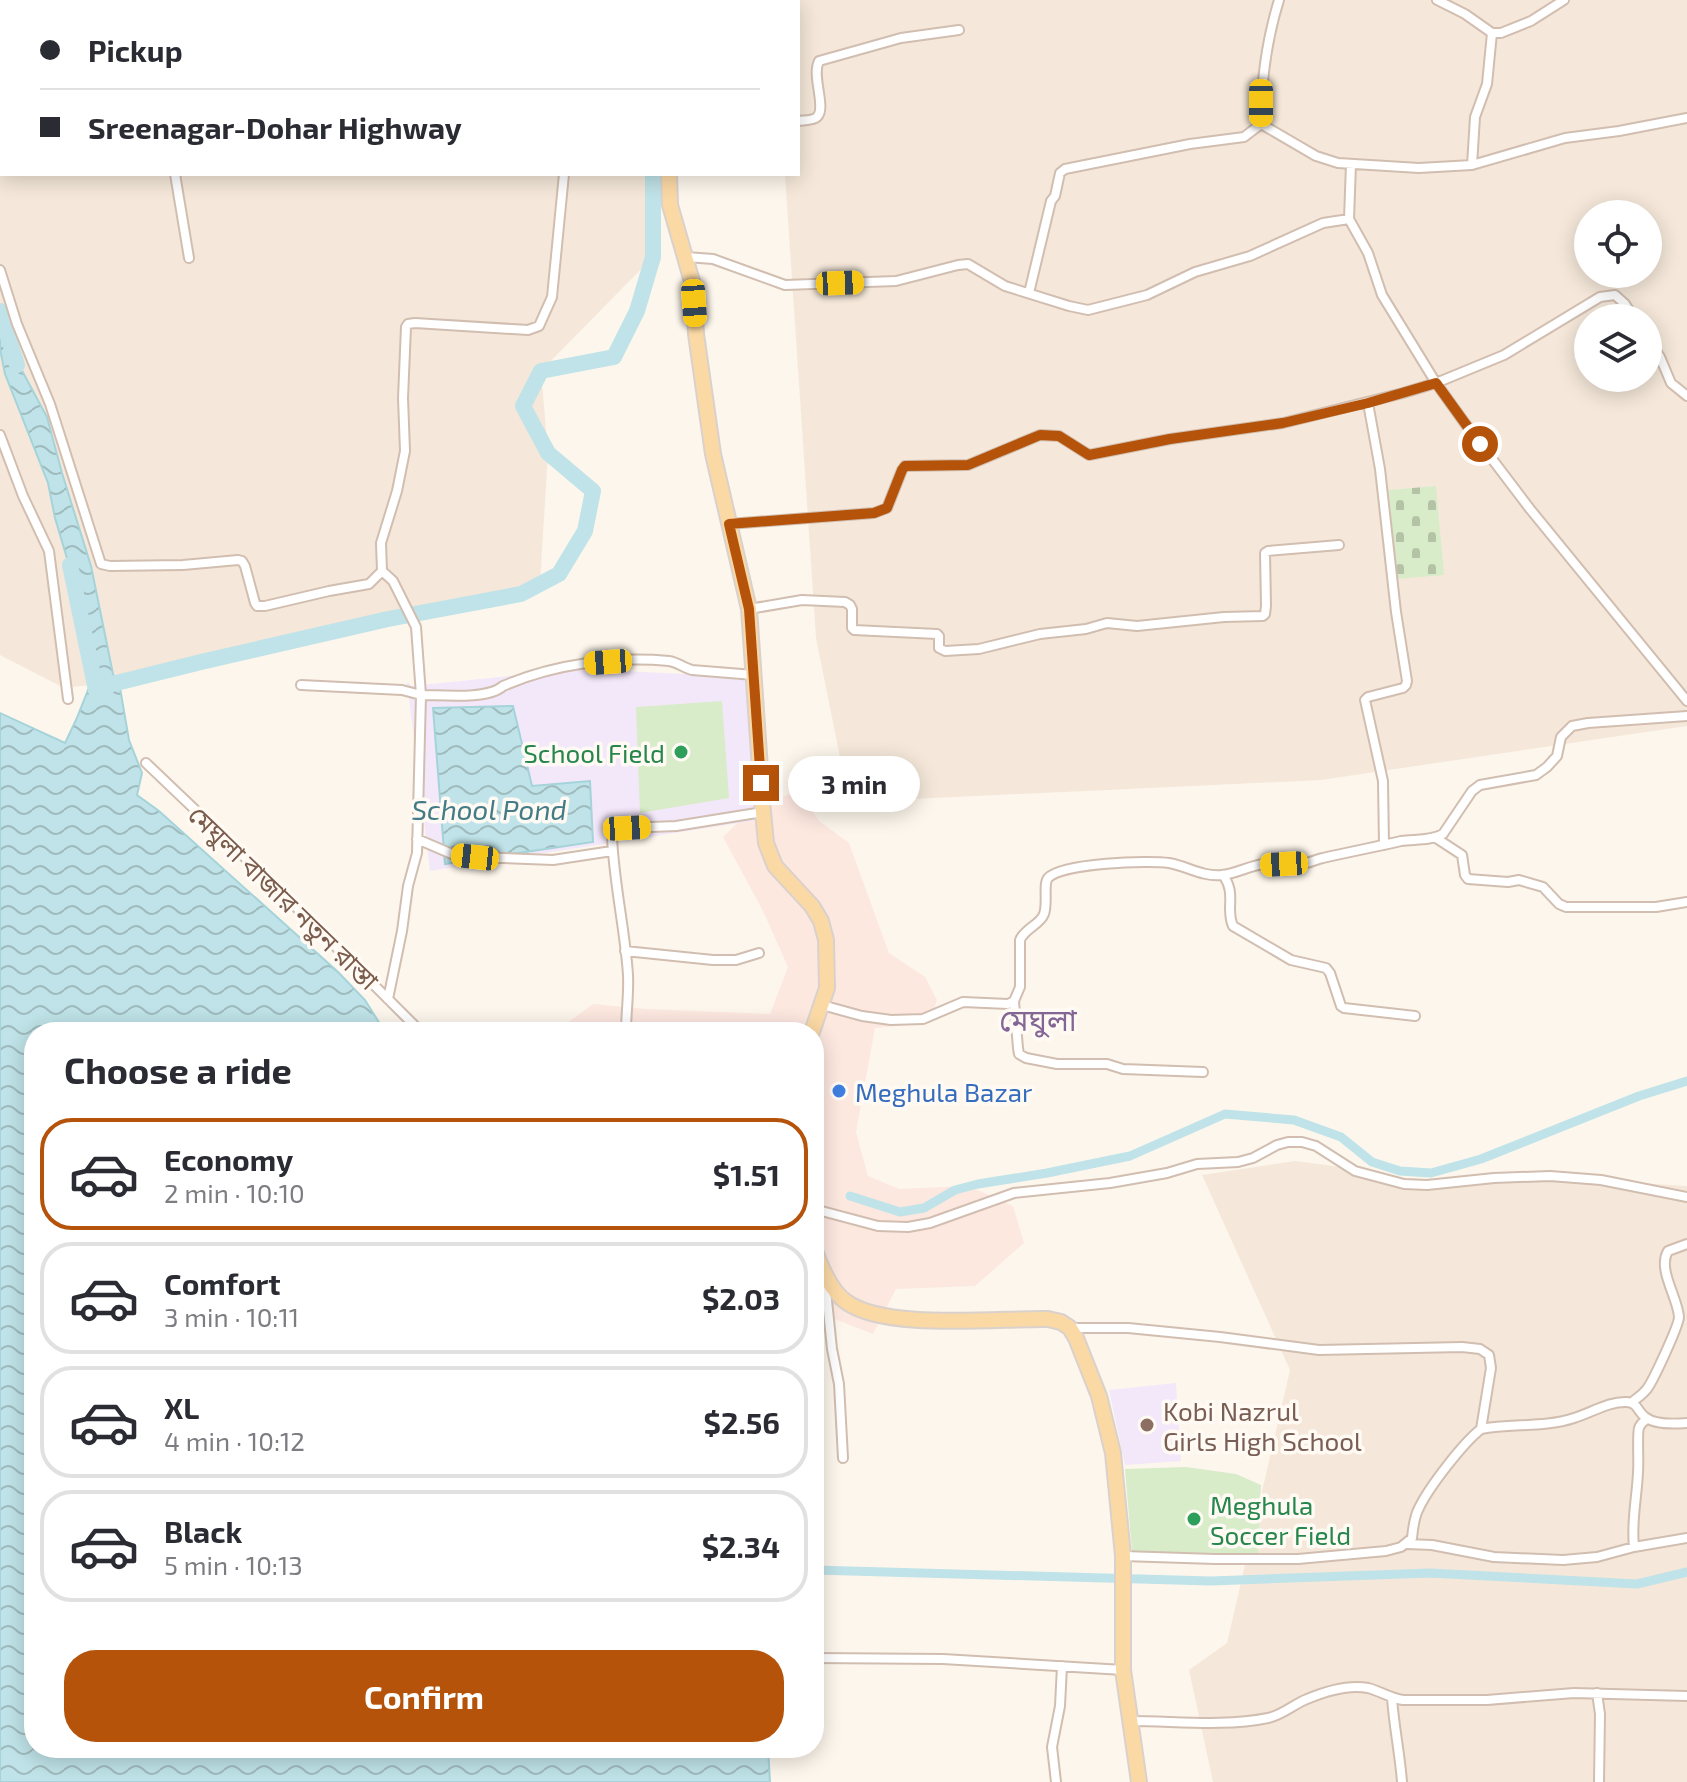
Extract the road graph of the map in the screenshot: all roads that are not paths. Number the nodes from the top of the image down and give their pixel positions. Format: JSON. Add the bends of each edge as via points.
{"nodes":[{"id":1,"x":1279,"y":0,"type":"edge"},
{"id":2,"x":1437,"y":0,"type":"edge"},
{"id":3,"x":1564,"y":0,"type":"edge"},
{"id":4,"x":959,"y":30,"type":"dead end"},
{"id":5,"x":1492,"y":33,"type":"junction"},
{"id":6,"x":1687,"y":118,"type":"edge"},
{"id":7,"x":800,"y":121,"type":"edge"},
{"id":8,"x":1261,"y":124,"type":"junction"},
{"id":9,"x":1351,"y":164,"type":"junction"},
{"id":10,"x":1472,"y":165,"type":"junction"},
{"id":11,"x":175,"y":176,"type":"edge"},
{"id":12,"x":564,"y":176,"type":"edge"},
{"id":13,"x":669,"y":176,"type":"edge"},
{"id":14,"x":1349,"y":219,"type":"junction"},
{"id":15,"x":686,"y":257,"type":"junction"},
{"id":16,"x":189,"y":258,"type":"dead end"},
{"id":17,"x":0,"y":270,"type":"edge"},
{"id":18,"x":1029,"y":293,"type":"junction"},
{"id":19,"x":1588,"y":304,"type":"edge"},
{"id":20,"x":1625,"y":304,"type":"edge"},
{"id":21,"x":1574,"y":313,"type":"edge"},
{"id":22,"x":1662,"y":362,"type":"edge"},
{"id":23,"x":1436,"y":383,"type":"junction"},
{"id":24,"x":1687,"y":396,"type":"edge"},
{"id":25,"x":1368,"y":403,"type":"junction"},
{"id":26,"x":0,"y":435,"type":"edge"},
{"id":27,"x":729,"y":524,"type":"junction"},
{"id":28,"x":1339,"y":545,"type":"dead end"},
{"id":29,"x":382,"y":571,"type":"junction"},
{"id":30,"x":749,"y":609,"type":"junction"},
{"id":31,"x":754,"y":675,"type":"junction"},
{"id":32,"x":301,"y":685,"type":"dead end"},
{"id":33,"x":421,"y":695,"type":"junction"},
{"id":34,"x":68,"y":699,"type":"dead end"},
{"id":35,"x":1687,"y":701,"type":"edge"},
{"id":36,"x":1687,"y":716,"type":"edge"},
{"id":37,"x":146,"y":763,"type":"dead end"},
{"id":38,"x":763,"y":812,"type":"junction"},
{"id":39,"x":1436,"y":838,"type":"junction"},
{"id":40,"x":417,"y":839,"type":"junction"},
{"id":41,"x":1384,"y":845,"type":"junction"},
{"id":42,"x":612,"y":851,"type":"junction"},
{"id":43,"x":1223,"y":875,"type":"junction"},
{"id":44,"x":1687,"y":902,"type":"edge"},
{"id":45,"x":625,"y":951,"type":"junction"},
{"id":46,"x":759,"y":953,"type":"dead end"},
{"id":47,"x":388,"y":999,"type":"junction"},
{"id":48,"x":1014,"y":1001,"type":"junction"},
{"id":49,"x":822,"y":1005,"type":"junction"},
{"id":50,"x":1415,"y":1016,"type":"dead end"},
{"id":51,"x":411,"y":1022,"type":"edge"},
{"id":52,"x":626,"y":1022,"type":"edge"},
{"id":53,"x":816,"y":1022,"type":"edge"},
{"id":54,"x":1203,"y":1072,"type":"dead end"},
{"id":55,"x":1687,"y":1197,"type":"edge"},
{"id":56,"x":824,"y":1212,"type":"edge"},
{"id":57,"x":1687,"y":1244,"type":"edge"},
{"id":58,"x":824,"y":1272,"type":"joint"},
{"id":59,"x":1070,"y":1328,"type":"junction"},
{"id":60,"x":1632,"y":1402,"type":"junction"},
{"id":61,"x":1647,"y":1419,"type":"junction"},
{"id":62,"x":1687,"y":1423,"type":"edge"},
{"id":63,"x":1481,"y":1429,"type":"junction"},
{"id":64,"x":843,"y":1458,"type":"dead end"},
{"id":65,"x":1687,"y":1538,"type":"edge"},
{"id":66,"x":1407,"y":1544,"type":"junction"},
{"id":67,"x":1634,"y":1547,"type":"junction"},
{"id":68,"x":1123,"y":1560,"type":"junction"},
{"id":69,"x":824,"y":1658,"type":"edge"},
{"id":70,"x":1062,"y":1666,"type":"junction"},
{"id":71,"x":1123,"y":1670,"type":"junction"},
{"id":72,"x":1597,"y":1693,"type":"junction"},
{"id":73,"x":1687,"y":1696,"type":"edge"},
{"id":74,"x":1392,"y":1698,"type":"junction"},
{"id":75,"x":1131,"y":1721,"type":"junction"},
{"id":76,"x":1056,"y":1782,"type":"edge"},
{"id":77,"x":1139,"y":1782,"type":"edge"},
{"id":78,"x":1402,"y":1782,"type":"edge"},
{"id":79,"x":1599,"y":1782,"type":"edge"}],
"edges":[{"from":1,"to":8,"type":"street"},
{"from":2,"to":5,"type":"street"},
{"from":3,"to":5,"type":"street","via":[[1531,21]]},
{"from":4,"to":7,"type":"street","via":[[901,38],[819,61],[815,68],[821,108],[815,119]]},
{"from":5,"to":10,"type":"street","via":[[1487,84],[1475,117]]},
{"from":6,"to":10,"type":"street","via":[[1565,138]]},
{"from":8,"to":9,"type":"street","via":[[1316,156]]},
{"from":8,"to":18,"type":"street","via":[[1244,137],[1065,169],[1051,201]]},
{"from":9,"to":10,"type":"street"},
{"from":9,"to":14,"type":"street"},
{"from":11,"to":16,"type":"street"},
{"from":12,"to":29,"type":"street","via":[[552,297],[539,326],[406,327],[405,451],[381,543]]},
{"from":13,"to":15,"type":"main road","via":[[670,205]]},
{"from":14,"to":18,"type":"street","via":[[1323,223],[1147,295],[1088,310]]},
{"from":14,"to":23,"type":"street","via":[[1382,295]]},
{"from":15,"to":18,"type":"street","via":[[713,259],[785,285],[896,281],[968,264]]},
{"from":15,"to":27,"type":"main road","via":[[713,454]]},
{"from":17,"to":29,"type":"street","via":[[101,564],[242,561],[257,606],[369,584]]},
{"from":19,"to":20,"type":"street","via":[[1615,295]]},
{"from":21,"to":23,"type":"street","via":[[1504,355]]},
{"from":22,"to":24,"type":"street","via":[[1671,383]]},
{"from":23,"to":25,"type":"street"},
{"from":23,"to":35,"type":"street","via":[[1530,509]]},
{"from":25,"to":27,"type":"street","via":[[1283,423],[1089,455],[1059,436],[1040,435],[968,465],[905,466],[887,508],[874,513]]},
{"from":25,"to":41,"type":"street","via":[[1407,681],[1403,688],[1365,700],[1383,781]]},
{"from":26,"to":34,"type":"street","via":[[49,551]]},
{"from":27,"to":30,"type":"main road"},
{"from":28,"to":30,"type":"street","via":[[1265,553],[1263,616],[1137,626],[1107,623],[979,649],[945,651],[939,648],[937,634],[854,630],[852,609],[845,602],[802,600]]},
{"from":29,"to":33,"type":"street","via":[[393,581],[416,627]]},
{"from":30,"to":31,"type":"main road"},
{"from":31,"to":33,"type":"street","via":[[692,670],[674,661],[589,663],[548,669],[486,694]]},
{"from":31,"to":38,"type":"main road"},
{"from":32,"to":33,"type":"street"},
{"from":33,"to":40,"type":"street"},
{"from":36,"to":39,"type":"street","via":[[1572,726],[1547,767],[1536,775],[1480,785]]},
{"from":37,"to":47,"type":"street","name":"মেঘুলা বাজার নতুন রাস্তা"},
{"from":38,"to":42,"type":"street","via":[[627,828],[612,837]]},
{"from":38,"to":49,"type":"main road","via":[[775,866],[821,921],[827,960]]},
{"from":39,"to":41,"type":"street"},
{"from":39,"to":44,"type":"street","via":[[1462,855],[1468,879],[1519,880],[1543,887],[1566,907]]},
{"from":40,"to":42,"type":"street","via":[[475,857],[553,860]]},
{"from":40,"to":47,"type":"street"},
{"from":41,"to":43,"type":"street"},
{"from":42,"to":45,"type":"street"},
{"from":43,"to":48,"type":"street","via":[[1164,862],[1125,862],[1048,878],[1044,917],[1020,940],[1020,987]]},
{"from":43,"to":50,"type":"street","via":[[1232,895],[1233,926],[1291,960],[1326,968],[1341,1006]]},
{"from":45,"to":46,"type":"street","via":[[713,960]]},
{"from":45,"to":52,"type":"street"},
{"from":47,"to":51,"type":"street","name":"মেঘুলা বাজার নতুন রাস্তা"},
{"from":48,"to":49,"type":"street","via":[[963,1002],[923,1019],[891,1020]]},
{"from":48,"to":54,"type":"street","via":[[1019,1054],[1026,1058]]},
{"from":49,"to":53,"type":"main road"},
{"from":55,"to":56,"type":"street","via":[[1550,1176],[1404,1184],[1355,1171],[1316,1146],[1288,1142],[1238,1162],[1014,1193],[908,1227],[878,1226]]},
{"from":57,"to":60,"type":"street","via":[[1668,1251],[1664,1259],[1679,1315],[1677,1328],[1647,1390]]},
{"from":58,"to":59,"type":"main road","via":[[845,1301],[872,1315],[1048,1319]]},
{"from":58,"to":64,"type":"street"},
{"from":59,"to":63,"type":"street","via":[[1128,1328],[1319,1350],[1480,1349],[1489,1355],[1491,1368]]},
{"from":59,"to":68,"type":"main road","via":[[1099,1396],[1113,1453]]},
{"from":60,"to":61,"type":"street"},
{"from":60,"to":63,"type":"street","via":[[1564,1421]]},
{"from":61,"to":62,"type":"street"},
{"from":61,"to":67,"type":"street","via":[[1637,1433]]},
{"from":63,"to":66,"type":"street","via":[[1427,1494]]},
{"from":65,"to":67,"type":"street"},
{"from":66,"to":67,"type":"street","via":[[1532,1559],[1597,1557]]},
{"from":66,"to":68,"type":"street","via":[[1359,1555],[1298,1559]]},
{"from":68,"to":71,"type":"main road"},
{"from":69,"to":70,"type":"street"},
{"from":70,"to":71,"type":"street"},
{"from":70,"to":76,"type":"street","via":[[1052,1747]]},
{"from":71,"to":75,"type":"main road"},
{"from":72,"to":73,"type":"street"},
{"from":72,"to":74,"type":"street","via":[[1476,1700]]},
{"from":72,"to":79,"type":"street"},
{"from":74,"to":75,"type":"street","via":[[1366,1688],[1342,1688],[1265,1718]]},
{"from":74,"to":78,"type":"street"},
{"from":75,"to":77,"type":"main road"}]}
